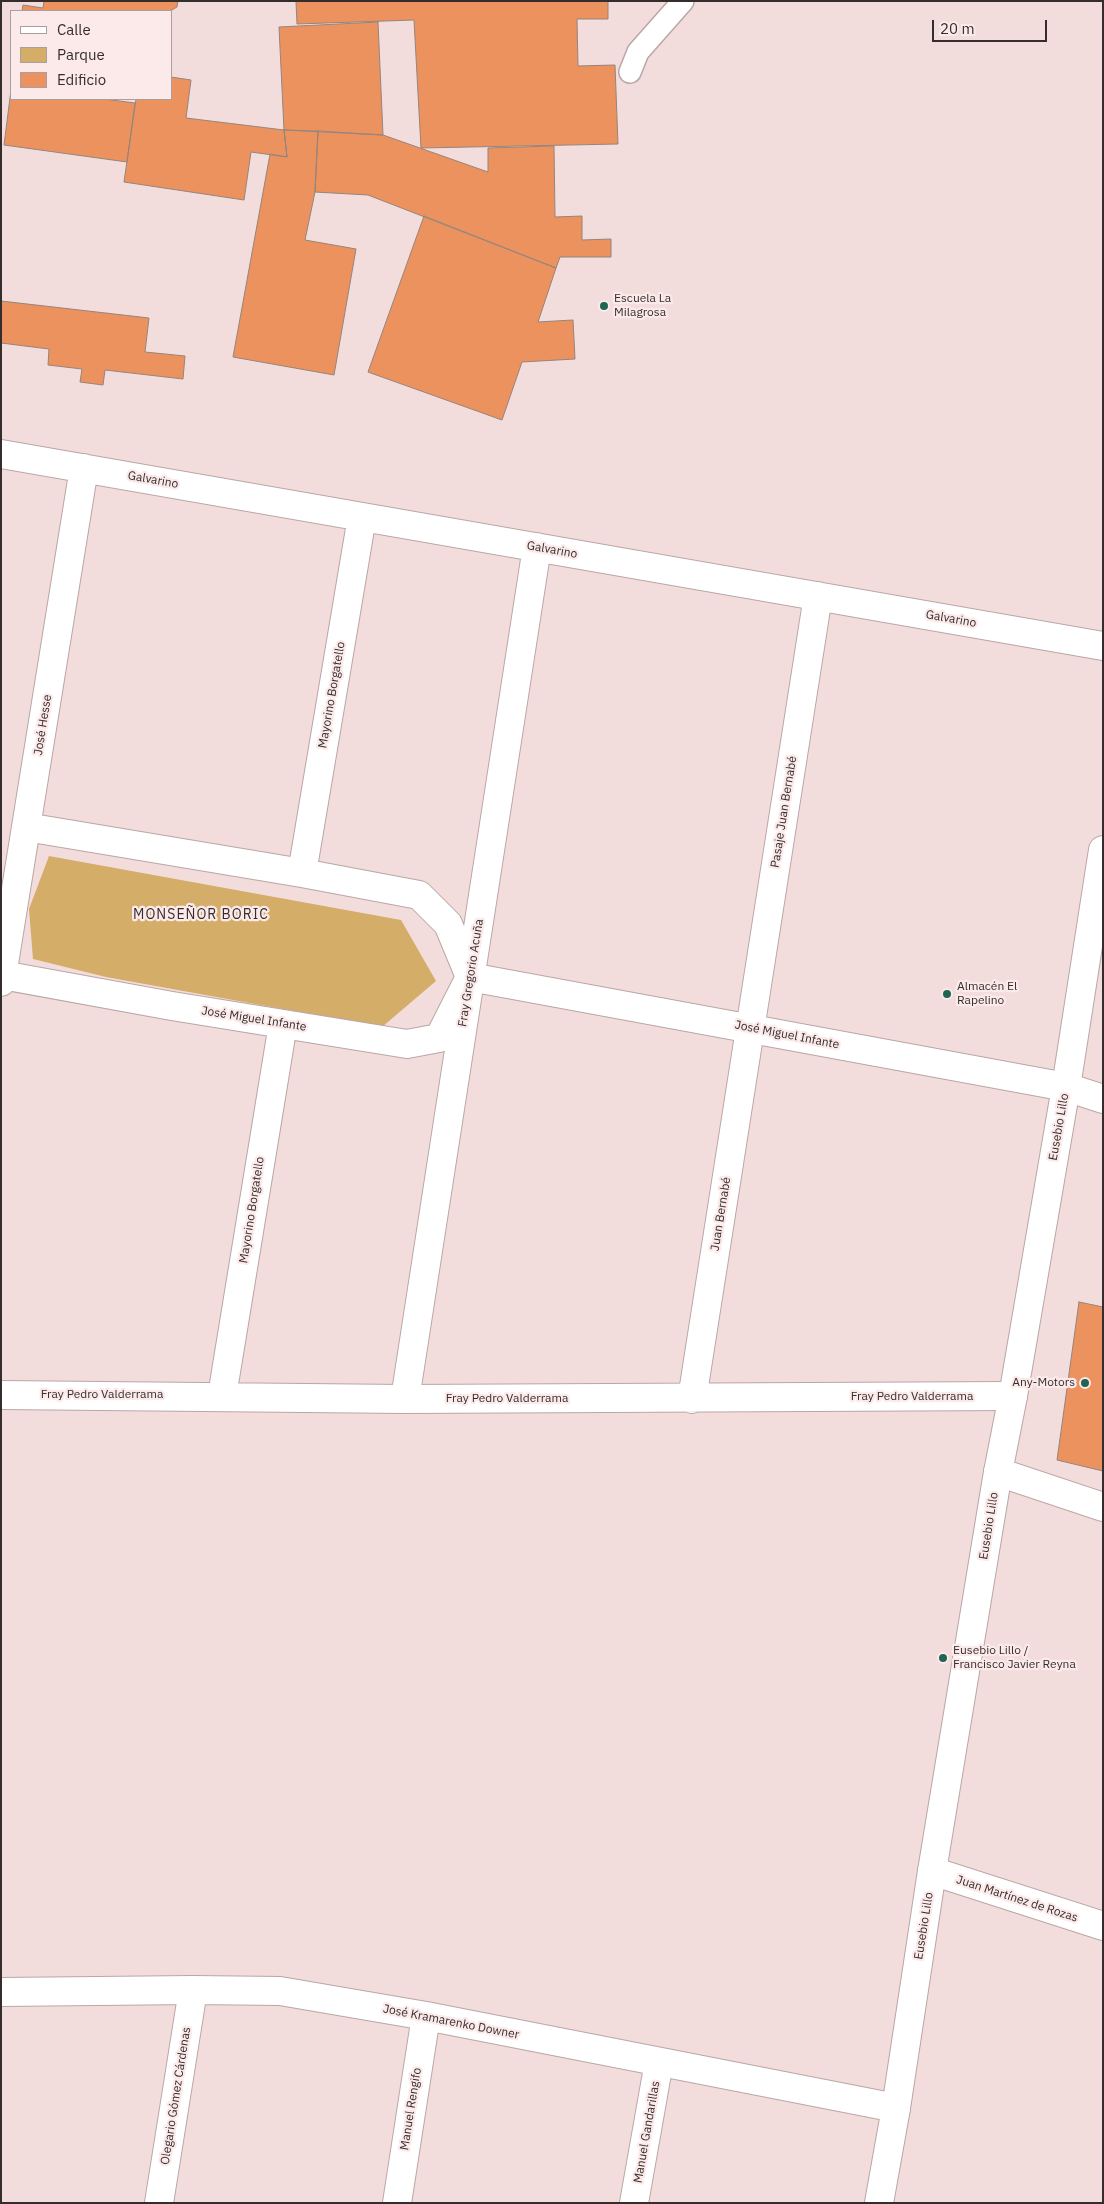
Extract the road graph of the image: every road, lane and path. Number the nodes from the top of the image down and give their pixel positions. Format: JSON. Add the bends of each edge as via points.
{"nodes":[{"id":1,"x":683,"y":1,"type":"edge"},
{"id":2,"x":630,"y":72,"type":"dead end"},
{"id":3,"x":1,"y":454,"type":"edge"},
{"id":4,"x":84,"y":468,"type":"junction"},
{"id":5,"x":362,"y":517,"type":"junction"},
{"id":6,"x":537,"y":547,"type":"junction"},
{"id":7,"x":818,"y":596,"type":"junction"},
{"id":8,"x":1103,"y":646,"type":"edge"},
{"id":9,"x":26,"y":827,"type":"junction"},
{"id":10,"x":1103,"y":850,"type":"edge"},
{"id":11,"x":302,"y":873,"type":"junction"},
{"id":12,"x":8,"y":900,"type":"edge"},
{"id":13,"x":470,"y":976,"type":"junction"},
{"id":14,"x":2,"y":978,"type":"edge"},
{"id":15,"x":283,"y":1024,"type":"junction"},
{"id":16,"x":750,"y":1028,"type":"junction"},
{"id":17,"x":1066,"y":1087,"type":"junction"},
{"id":18,"x":1103,"y":1099,"type":"edge"},
{"id":19,"x":1,"y":1395,"type":"edge"},
{"id":20,"x":222,"y":1396,"type":"junction"},
{"id":21,"x":1013,"y":1396,"type":"junction"},
{"id":22,"x":405,"y":1399,"type":"junction"},
{"id":23,"x":692,"y":1399,"type":"junction"},
{"id":24,"x":998,"y":1472,"type":"junction"},
{"id":25,"x":1103,"y":1507,"type":"edge"},
{"id":26,"x":932,"y":1871,"type":"junction"},
{"id":27,"x":1103,"y":1926,"type":"edge"},
{"id":28,"x":193,"y":1990,"type":"junction"},
{"id":29,"x":1,"y":1992,"type":"edge"},
{"id":30,"x":426,"y":2016,"type":"junction"},
{"id":31,"x":659,"y":2062,"type":"junction"},
{"id":32,"x":896,"y":2108,"type":"junction"},
{"id":33,"x":159,"y":2203,"type":"edge"},
{"id":34,"x":397,"y":2203,"type":"edge"},
{"id":35,"x":634,"y":2203,"type":"edge"},
{"id":36,"x":879,"y":2203,"type":"edge"}],
"edges":[{"from":1,"to":2,"type":"lane","via":[[638,52]]},
{"from":3,"to":4,"type":"street","name":"Galvarino"},
{"from":4,"to":5,"type":"street","name":"Galvarino"},
{"from":4,"to":9,"type":"street","name":"José Hesse"},
{"from":5,"to":6,"type":"street","name":"Galvarino"},
{"from":5,"to":11,"type":"street","name":"Mayorino Borgatello"},
{"from":6,"to":7,"type":"street","name":"Galvarino"},
{"from":6,"to":13,"type":"street","name":"Fray Gregorio Acuña"},
{"from":7,"to":8,"type":"street","name":"Galvarino"},
{"from":7,"to":16,"type":"street","name":"Pasaje Juan Bernabé"},
{"from":9,"to":11,"type":"street"},
{"from":9,"to":12,"type":"street","name":"José Hesse"},
{"from":10,"to":17,"type":"street","name":"Eusebio Lillo"},
{"from":11,"to":13,"type":"street","via":[[418,895],[448,924]]},
{"from":12,"to":14,"type":"street","name":"José Hesse"},
{"from":13,"to":15,"type":"street","name":"José Miguel Infante","via":[[439,1038],[406,1044]]},
{"from":13,"to":16,"type":"street","name":"José Miguel Infante"},
{"from":13,"to":22,"type":"street","name":"Fray Gregorio Acuña"},
{"from":14,"to":15,"type":"street","name":"José Miguel Infante"},
{"from":15,"to":20,"type":"street","name":"Mayorino Borgatello"},
{"from":16,"to":17,"type":"street","name":"José Miguel Infante"},
{"from":16,"to":23,"type":"street","name":"Juan Bernabé"},
{"from":17,"to":18,"type":"street","name":"José Miguel Infante"},
{"from":17,"to":21,"type":"street","name":"Eusebio Lillo"},
{"from":19,"to":20,"type":"street","name":"Fray Pedro Valderrama"},
{"from":20,"to":22,"type":"street","name":"Fray Pedro Valderrama"},
{"from":21,"to":23,"type":"street","name":"Fray Pedro Valderrama"},
{"from":21,"to":24,"type":"street","name":"Eusebio Lillo"},
{"from":22,"to":23,"type":"street","name":"Fray Pedro Valderrama"},
{"from":24,"to":25,"type":"street"},
{"from":24,"to":26,"type":"street","name":"Eusebio Lillo"},
{"from":26,"to":27,"type":"street","name":"Juan Martínez de Rozas"},
{"from":26,"to":32,"type":"street","name":"Eusebio Lillo"},
{"from":28,"to":29,"type":"street","name":"José Kramarenko Downer"},
{"from":28,"to":30,"type":"street","name":"José Kramarenko Downer","via":[[280,1991]]},
{"from":28,"to":33,"type":"street","name":"Olegario Gómez Cárdenas"},
{"from":30,"to":31,"type":"street","name":"José Kramarenko Downer"},
{"from":30,"to":34,"type":"street","name":"Manuel Rengifo"},
{"from":31,"to":32,"type":"street","name":"José Kramarenko Downer"},
{"from":31,"to":35,"type":"street","name":"Manuel Gandarillas"},
{"from":32,"to":36,"type":"street","name":"Eusebio Lillo"}]}
